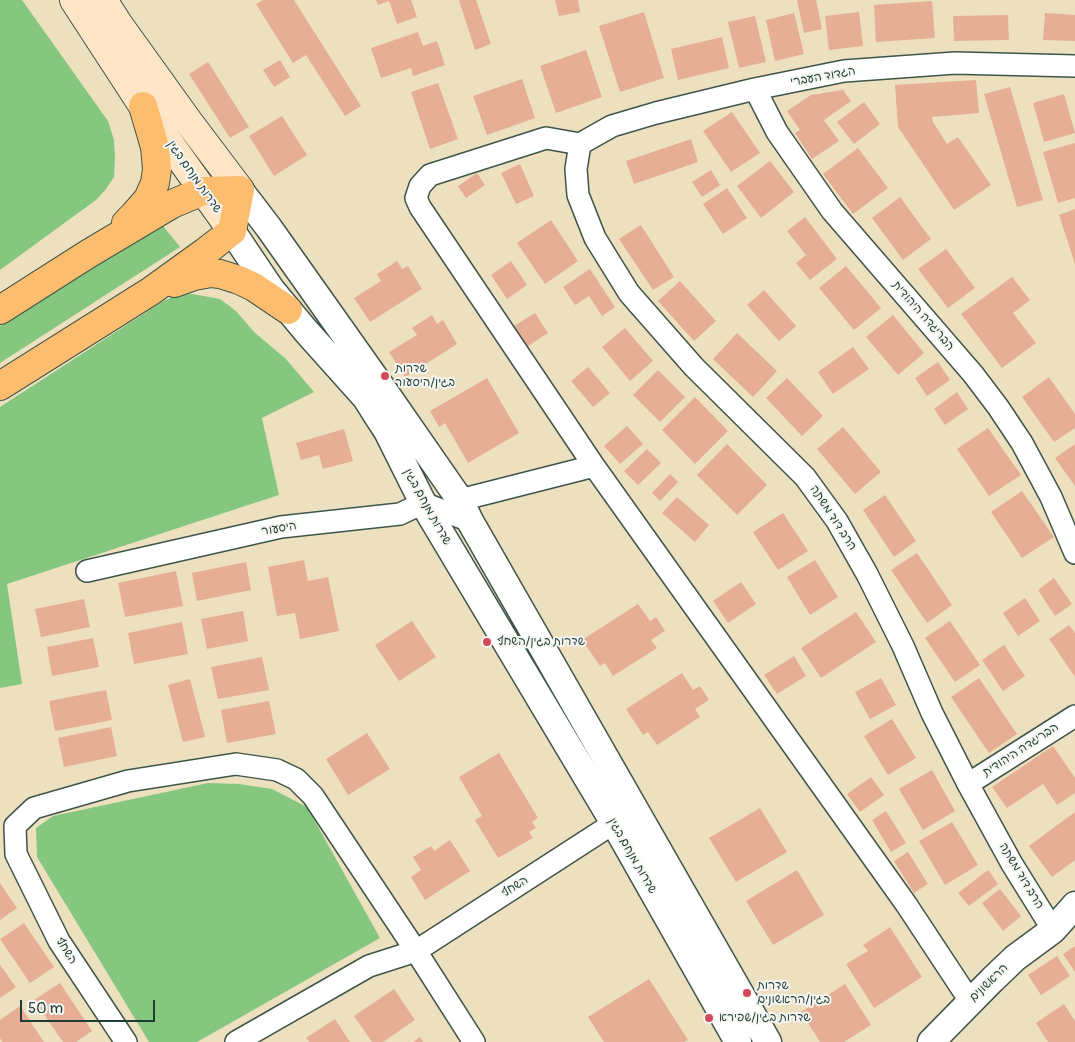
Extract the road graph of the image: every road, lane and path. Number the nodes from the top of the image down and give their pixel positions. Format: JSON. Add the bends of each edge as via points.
{"nodes":[{"id":1,"x":74,"y":0,"type":"edge"},
{"id":2,"x":103,"y":0,"type":"edge"},
{"id":3,"x":1075,"y":66,"type":"edge"},
{"id":4,"x":755,"y":89,"type":"junction"},
{"id":5,"x":143,"y":106,"type":"junction"},
{"id":6,"x":580,"y":144,"type":"junction"},
{"id":7,"x":240,"y":190,"type":"junction"},
{"id":8,"x":204,"y":191,"type":"junction"},
{"id":9,"x":232,"y":231,"type":"junction"},
{"id":10,"x":88,"y":254,"type":"junction"},
{"id":11,"x":151,"y":291,"type":"junction"},
{"id":12,"x":0,"y":310,"type":"edge"},
{"id":13,"x":288,"y":310,"type":"junction"},
{"id":14,"x":0,"y":386,"type":"edge"},
{"id":15,"x":594,"y":466,"type":"junction"},
{"id":16,"x":423,"y":503,"type":"junction"},
{"id":17,"x":465,"y":510,"type":"junction"},
{"id":18,"x":1075,"y":553,"type":"edge"},
{"id":19,"x":87,"y":571,"type":"dead end"},
{"id":20,"x":1075,"y":716,"type":"edge"},
{"id":21,"x":968,"y":784,"type":"junction"},
{"id":22,"x":614,"y":823,"type":"junction"},
{"id":23,"x":1075,"y":905,"type":"edge"},
{"id":24,"x":1064,"y":925,"type":"edge"},
{"id":25,"x":416,"y":951,"type":"junction"},
{"id":26,"x":970,"y":1001,"type":"junction"},
{"id":27,"x":126,"y":1042,"type":"edge"},
{"id":28,"x":236,"y":1042,"type":"edge"},
{"id":29,"x":474,"y":1042,"type":"edge"},
{"id":30,"x":738,"y":1042,"type":"edge"},
{"id":31,"x":768,"y":1042,"type":"edge"},
{"id":32,"x":931,"y":1042,"type":"edge"}],
"edges":[{"from":1,"to":5,"type":"main road","name":"שדרות מנחם בגין"},
{"from":2,"to":7,"type":"main road","name":"שדרות מנחם בגין"},
{"from":3,"to":4,"type":"street","name":"הגדוד העברי","via":[[946,63],[844,71]]},
{"from":4,"to":6,"type":"street","name":"הגדוד העברי","via":[[612,126]]},
{"from":4,"to":18,"type":"street","name":"הבריגדה היהודית","via":[[777,132],[832,210],[998,407],[1051,497]]},
{"from":5,"to":8,"type":"main road","name":"שדרות מנחם בגין"},
{"from":5,"to":10,"type":"highway","via":[[155,147],[155,183],[148,200],[134,215]]},
{"from":6,"to":15,"type":"street","via":[[546,138],[439,172],[420,186],[416,198]]},
{"from":6,"to":21,"type":"street","name":"הרב דוד משתה","via":[[576,169],[578,194],[595,238],[629,293],[694,367],[805,477],[837,521],[903,646]]},
{"from":7,"to":8,"type":"highway"},
{"from":7,"to":9,"type":"highway"},
{"from":7,"to":17,"type":"street","name":"שדרות מנחם בגין","via":[[383,389]]},
{"from":8,"to":9,"type":"main road","name":"שדרות מנחם בגין"},
{"from":8,"to":10,"type":"highway","via":[[172,204]]},
{"from":9,"to":11,"type":"highway"},
{"from":9,"to":13,"type":"street","name":"שדרות מנחם בגין"},
{"from":10,"to":12,"type":"highway"},
{"from":11,"to":13,"type":"highway","via":[[194,276],[220,274],[239,280]]},
{"from":11,"to":14,"type":"highway"},
{"from":13,"to":16,"type":"street","name":"שדרות מנחם בגין","via":[[366,398],[387,431]]},
{"from":15,"to":17,"type":"street"},
{"from":15,"to":26,"type":"street","via":[[906,904]]},
{"from":16,"to":17,"type":"street"},
{"from":16,"to":19,"type":"street","name":"היסעור","via":[[400,514],[281,527]]},
{"from":16,"to":22,"type":"street","name":"שדרות מנחם בגין"},
{"from":17,"to":31,"type":"street","name":"שדרות מנחם בגין"},
{"from":20,"to":21,"type":"street","name":"הבריגדה היהודית"},
{"from":21,"to":24,"type":"street","name":"הרב דוד משתה","via":[[1012,864]]},
{"from":22,"to":25,"type":"street","name":"השחף"},
{"from":22,"to":30,"type":"street","name":"שדרות מנחם בגין"},
{"from":23,"to":24,"type":"street","name":"הראשונים"},
{"from":24,"to":26,"type":"street","name":"הראשונים","via":[[1015,958]]},
{"from":25,"to":27,"type":"street","name":"השחף","via":[[313,796],[296,780],[277,770],[236,764],[128,782],[34,808],[15,826],[16,854],[59,941]]},
{"from":25,"to":28,"type":"street","name":"השחף","via":[[369,966]]},
{"from":25,"to":29,"type":"street"},
{"from":26,"to":32,"type":"street","name":"הראשונים"}]}
